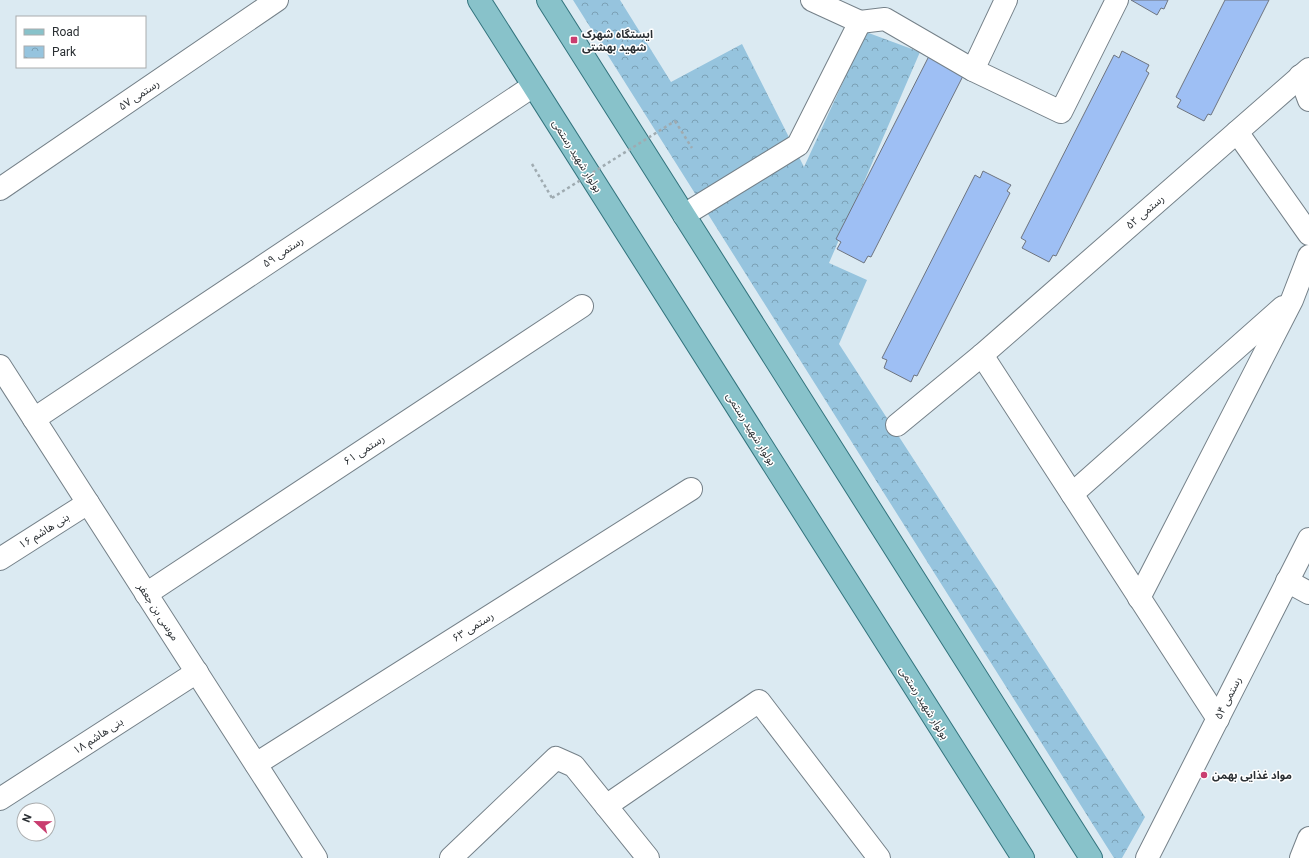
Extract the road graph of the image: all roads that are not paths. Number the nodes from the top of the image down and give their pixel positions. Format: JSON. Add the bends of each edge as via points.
{"nodes":[{"id":1,"x":277,"y":0,"type":"edge"},
{"id":2,"x":478,"y":0,"type":"edge"},
{"id":3,"x":548,"y":0,"type":"edge"},
{"id":4,"x":812,"y":0,"type":"edge"},
{"id":5,"x":1006,"y":0,"type":"edge"},
{"id":6,"x":1117,"y":0,"type":"edge"},
{"id":7,"x":860,"y":22,"type":"junction"},
{"id":8,"x":972,"y":70,"type":"junction"},
{"id":9,"x":1304,"y":73,"type":"edge"},
{"id":10,"x":533,"y":86,"type":"junction"},
{"id":11,"x":1309,"y":100,"type":"edge"},
{"id":12,"x":1237,"y":132,"type":"junction"},
{"id":13,"x":0,"y":189,"type":"edge"},
{"id":14,"x":684,"y":215,"type":"junction"},
{"id":15,"x":1309,"y":234,"type":"edge"},
{"id":16,"x":1309,"y":256,"type":"edge"},
{"id":17,"x":1292,"y":300,"type":"junction"},
{"id":18,"x":582,"y":306,"type":"dead end"},
{"id":19,"x":982,"y":355,"type":"junction"},
{"id":20,"x":0,"y":366,"type":"edge"},
{"id":21,"x":34,"y":419,"type":"junction"},
{"id":22,"x":897,"y":425,"type":"dead end"},
{"id":23,"x":691,"y":489,"type":"dead end"},
{"id":24,"x":1072,"y":494,"type":"junction"},
{"id":25,"x":88,"y":503,"type":"junction"},
{"id":26,"x":1309,"y":539,"type":"edge"},
{"id":27,"x":0,"y":559,"type":"edge"},
{"id":28,"x":1287,"y":581,"type":"junction"},
{"id":29,"x":1309,"y":593,"type":"edge"},
{"id":30,"x":146,"y":594,"type":"junction"},
{"id":31,"x":1139,"y":598,"type":"junction"},
{"id":32,"x":197,"y":672,"type":"junction"},
{"id":33,"x":1218,"y":719,"type":"junction"},
{"id":34,"x":256,"y":764,"type":"junction"},
{"id":35,"x":0,"y":799,"type":"edge"},
{"id":36,"x":606,"y":806,"type":"junction"},
{"id":37,"x":1309,"y":838,"type":"edge"},
{"id":38,"x":308,"y":855,"type":"edge"},
{"id":39,"x":450,"y":858,"type":"edge"},
{"id":40,"x":648,"y":858,"type":"edge"},
{"id":41,"x":879,"y":858,"type":"edge"},
{"id":42,"x":1023,"y":858,"type":"edge"},
{"id":43,"x":1091,"y":858,"type":"edge"},
{"id":44,"x":1147,"y":858,"type":"edge"},
{"id":45,"x":1301,"y":858,"type":"edge"}],
"edges":[{"from":1,"to":13,"type":"street","name":"رستمی ۵۷"},
{"from":2,"to":10,"type":"main road","name":"بولوار شهید رستمی"},
{"from":3,"to":14,"type":"main road"},
{"from":4,"to":7,"type":"street"},
{"from":5,"to":8,"type":"street"},
{"from":6,"to":8,"type":"street","via":[[1061,112]]},
{"from":7,"to":8,"type":"street","via":[[885,19]]},
{"from":7,"to":14,"type":"street","via":[[798,145]]},
{"from":9,"to":11,"type":"street"},
{"from":9,"to":12,"type":"street","name":"رستمی ۵۲"},
{"from":10,"to":21,"type":"street","name":"رستمی ۵۹"},
{"from":10,"to":42,"type":"main road","name":"بولوار شهید رستمی"},
{"from":12,"to":15,"type":"street"},
{"from":12,"to":19,"type":"street","name":"رستمی ۵۲"},
{"from":14,"to":43,"type":"main road"},
{"from":16,"to":17,"type":"street"},
{"from":17,"to":24,"type":"street"},
{"from":17,"to":31,"type":"street"},
{"from":18,"to":30,"type":"street","name":"رستمی ۶۱"},
{"from":19,"to":22,"type":"street","name":"رستمی ۵۲"},
{"from":19,"to":24,"type":"street"},
{"from":20,"to":21,"type":"street","name":"موسی بن جعفر"},
{"from":21,"to":25,"type":"street","name":"موسی بن جعفر"},
{"from":23,"to":34,"type":"street","name":"رستمی ۶۳"},
{"from":24,"to":31,"type":"street"},
{"from":25,"to":27,"type":"street","name":"بنی هاشم ۱۶"},
{"from":25,"to":30,"type":"street","name":"موسی بن جعفر"},
{"from":26,"to":28,"type":"street","name":"رستمی ۵۴"},
{"from":28,"to":29,"type":"street"},
{"from":28,"to":33,"type":"street","name":"رستمی ۵۴"},
{"from":30,"to":32,"type":"street","name":"موسی بن جعفر"},
{"from":31,"to":33,"type":"street"},
{"from":32,"to":34,"type":"street","name":"موسی بن جعفر"},
{"from":32,"to":35,"type":"street","name":"بنی هاشم ۱۸"},
{"from":33,"to":44,"type":"street","name":"رستمی ۵۴"},
{"from":34,"to":38,"type":"street","name":"موسی بن جعفر"},
{"from":36,"to":39,"type":"street","via":[[574,766],[556,758]]},
{"from":36,"to":40,"type":"street"},
{"from":36,"to":41,"type":"street","via":[[759,701]]},
{"from":37,"to":45,"type":"street"}]}
